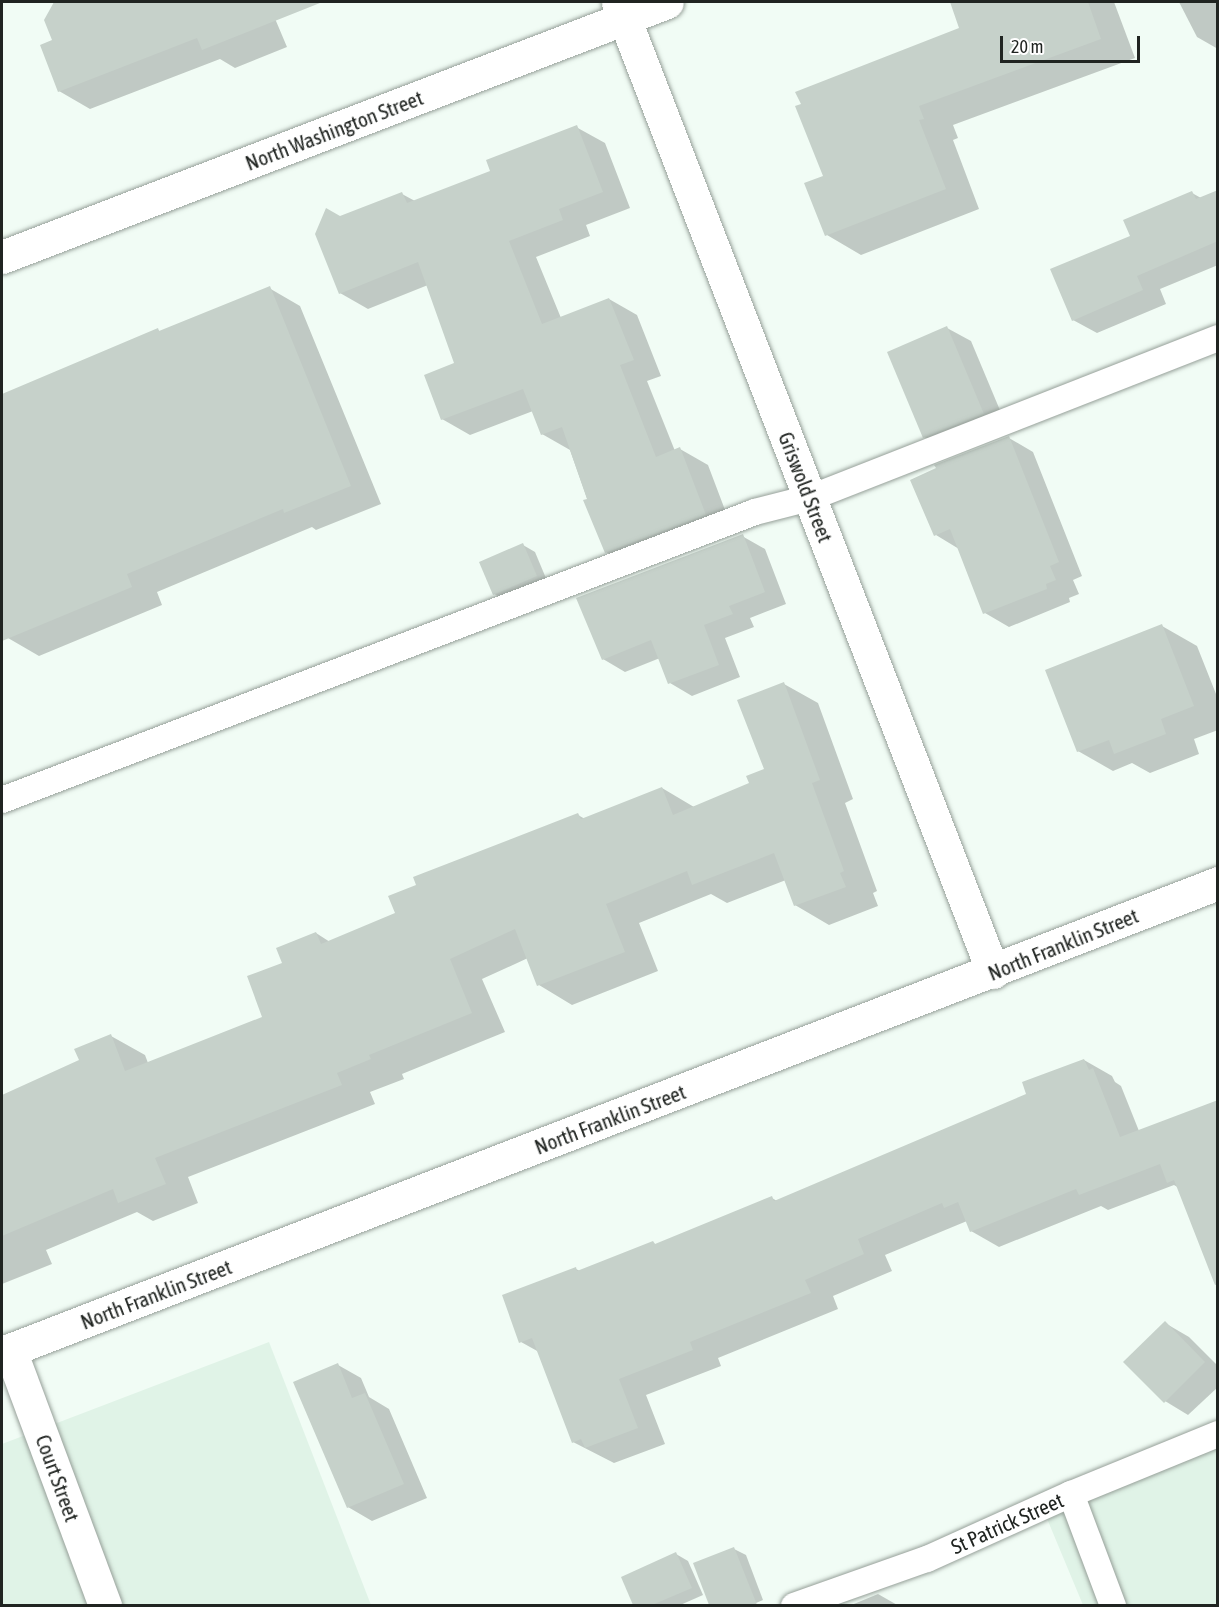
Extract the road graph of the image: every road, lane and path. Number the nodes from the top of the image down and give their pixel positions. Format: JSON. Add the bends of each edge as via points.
{"nodes":[{"id":1,"x":667,"y":2,"type":"edge"},
{"id":2,"x":621,"y":10,"type":"edge"},
{"id":3,"x":2,"y":257,"type":"edge"},
{"id":4,"x":1218,"y":338,"type":"edge"},
{"id":5,"x":810,"y":498,"type":"junction"},
{"id":6,"x":2,"y":800,"type":"edge"},
{"id":7,"x":1218,"y":883,"type":"edge"},
{"id":8,"x":993,"y":972,"type":"junction"},
{"id":9,"x":6,"y":1352,"type":"edge"},
{"id":10,"x":1218,"y":1434,"type":"edge"},
{"id":11,"x":1071,"y":1494,"type":"junction"},
{"id":12,"x":105,"y":1605,"type":"edge"},
{"id":13,"x":794,"y":1605,"type":"edge"},
{"id":14,"x":1113,"y":1605,"type":"edge"}],
"edges":[{"from":1,"to":2,"type":"street","name":"North Washington Street"},
{"from":2,"to":3,"type":"street","name":"North Washington Street"},
{"from":2,"to":5,"type":"street","name":"Griswold Street"},
{"from":4,"to":5,"type":"lane"},
{"from":5,"to":6,"type":"lane","via":[[754,512]]},
{"from":5,"to":8,"type":"street","name":"Griswold Street"},
{"from":7,"to":8,"type":"street","name":"North Franklin Street"},
{"from":8,"to":9,"type":"street","name":"North Franklin Street"},
{"from":9,"to":12,"type":"street","name":"Court Street"},
{"from":10,"to":11,"type":"lane","name":"St Patrick Street"},
{"from":11,"to":13,"type":"lane","name":"St Patrick Street","via":[[927,1559]]},
{"from":11,"to":14,"type":"lane"}]}
